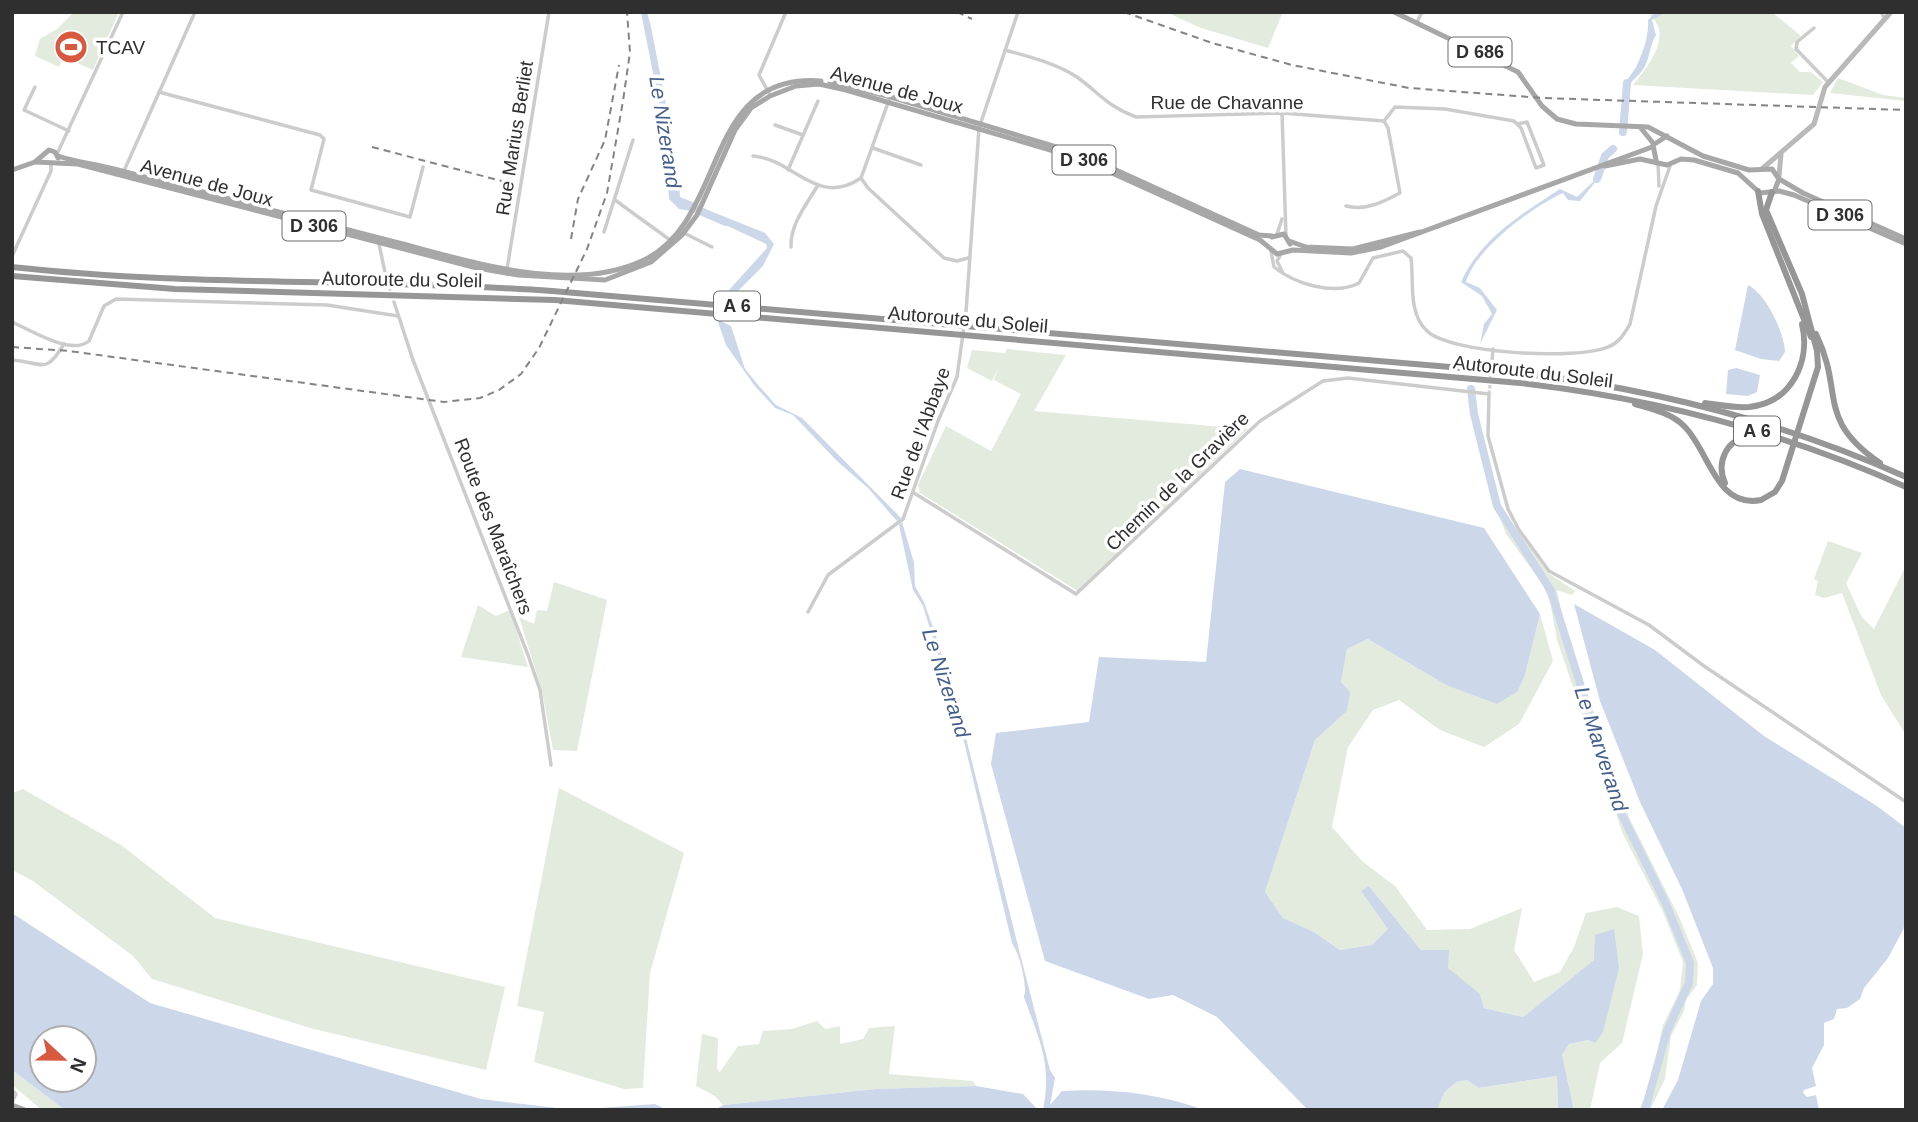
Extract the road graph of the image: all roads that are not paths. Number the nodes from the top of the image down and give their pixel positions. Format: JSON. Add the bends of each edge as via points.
{"nodes":[{"id":1,"x":123,"y":12,"type":"edge"},
{"id":2,"x":195,"y":12,"type":"edge"},
{"id":3,"x":548,"y":12,"type":"edge"},
{"id":4,"x":786,"y":12,"type":"edge"},
{"id":5,"x":1018,"y":12,"type":"edge"},
{"id":6,"x":1394,"y":12,"type":"edge"},
{"id":7,"x":1422,"y":12,"type":"edge"},
{"id":8,"x":1881,"y":12,"type":"edge"},
{"id":9,"x":1891,"y":12,"type":"edge"},
{"id":10,"x":1885,"y":19,"type":"junction"},
{"id":11,"x":1417,"y":22,"type":"junction"},
{"id":12,"x":1814,"y":28,"type":"dead end"},
{"id":13,"x":1005,"y":50,"type":"junction"},
{"id":14,"x":1829,"y":83,"type":"junction"},
{"id":15,"x":35,"y":87,"type":"dead end"},
{"id":16,"x":159,"y":92,"type":"junction"},
{"id":17,"x":768,"y":93,"type":"junction"},
{"id":18,"x":890,"y":99,"type":"junction"},
{"id":19,"x":818,"y":101,"type":"dead end"},
{"id":20,"x":1282,"y":113,"type":"junction"},
{"id":21,"x":1384,"y":121,"type":"junction"},
{"id":22,"x":1517,"y":124,"type":"junction"},
{"id":23,"x":775,"y":125,"type":"dead end"},
{"id":24,"x":1632,"y":125,"type":"junction"},
{"id":25,"x":979,"y":126,"type":"junction"},
{"id":26,"x":69,"y":131,"type":"junction"},
{"id":27,"x":803,"y":135,"type":"junction"},
{"id":28,"x":1667,"y":136,"type":"junction"},
{"id":29,"x":633,"y":140,"type":"dead end"},
{"id":30,"x":1653,"y":146,"type":"junction"},
{"id":31,"x":1680,"y":146,"type":"junction"},
{"id":32,"x":873,"y":148,"type":"junction"},
{"id":33,"x":1785,"y":148,"type":"junction"},
{"id":34,"x":56,"y":156,"type":"junction"},
{"id":35,"x":752,"y":156,"type":"dead end"},
{"id":36,"x":43,"y":160,"type":"junction"},
{"id":37,"x":1657,"y":161,"type":"junction"},
{"id":38,"x":1608,"y":163,"type":"junction"},
{"id":39,"x":1674,"y":163,"type":"junction"},
{"id":40,"x":921,"y":165,"type":"dead end"},
{"id":41,"x":423,"y":167,"type":"dead end"},
{"id":42,"x":1760,"y":169,"type":"junction"},
{"id":43,"x":12,"y":170,"type":"edge"},
{"id":44,"x":788,"y":170,"type":"junction"},
{"id":45,"x":123,"y":173,"type":"junction"},
{"id":46,"x":1779,"y":177,"type":"junction"},
{"id":47,"x":861,"y":178,"type":"junction"},
{"id":48,"x":818,"y":185,"type":"junction"},
{"id":49,"x":1756,"y":187,"type":"junction"},
{"id":50,"x":1659,"y":192,"type":"junction"},
{"id":51,"x":1773,"y":192,"type":"junction"},
{"id":52,"x":615,"y":200,"type":"junction"},
{"id":53,"x":1346,"y":206,"type":"dead end"},
{"id":54,"x":1283,"y":214,"type":"junction"},
{"id":55,"x":681,"y":231,"type":"junction"},
{"id":56,"x":604,"y":232,"type":"dead end"},
{"id":57,"x":1420,"y":232,"type":"junction"},
{"id":58,"x":1275,"y":235,"type":"junction"},
{"id":59,"x":1288,"y":239,"type":"junction"},
{"id":60,"x":380,"y":241,"type":"junction"},
{"id":61,"x":671,"y":242,"type":"junction"},
{"id":62,"x":1906,"y":242,"type":"edge"},
{"id":63,"x":712,"y":247,"type":"dead end"},
{"id":64,"x":791,"y":247,"type":"dead end"},
{"id":65,"x":1270,"y":248,"type":"junction"},
{"id":66,"x":1284,"y":252,"type":"junction"},
{"id":67,"x":13,"y":254,"type":"edge"},
{"id":68,"x":969,"y":258,"type":"junction"},
{"id":69,"x":12,"y":267,"type":"edge"},
{"id":70,"x":507,"y":271,"type":"junction"},
{"id":71,"x":1283,"y":273,"type":"junction"},
{"id":72,"x":12,"y":276,"type":"edge"},
{"id":73,"x":386,"y":277,"type":"tunnel mouth"},
{"id":74,"x":394,"y":302,"type":"tunnel mouth"},
{"id":75,"x":1799,"y":312,"type":"junction"},
{"id":76,"x":399,"y":316,"type":"junction"},
{"id":77,"x":12,"y":322,"type":"edge"},
{"id":78,"x":1811,"y":323,"type":"junction"},
{"id":79,"x":64,"y":344,"type":"junction"},
{"id":80,"x":1493,"y":349,"type":"junction"},
{"id":81,"x":12,"y":359,"type":"edge"},
{"id":82,"x":1492,"y":362,"type":"tunnel mouth"},
{"id":83,"x":1603,"y":394,"type":"junction"},
{"id":84,"x":1670,"y":398,"type":"junction"},
{"id":85,"x":1800,"y":424,"type":"junction"},
{"id":86,"x":1797,"y":444,"type":"junction"},
{"id":87,"x":1790,"y":455,"type":"junction"},
{"id":88,"x":1890,"y":470,"type":"junction"},
{"id":89,"x":1906,"y":477,"type":"edge"},
{"id":90,"x":1906,"y":487,"type":"edge"},
{"id":91,"x":914,"y":493,"type":"junction"},
{"id":92,"x":808,"y":612,"type":"dead end"},
{"id":93,"x":551,"y":765,"type":"dead end"},
{"id":94,"x":1906,"y":802,"type":"edge"},
{"id":95,"x":14,"y":1092,"type":"edge"},
{"id":96,"x":12,"y":1104,"type":"edge"},
{"id":97,"x":25,"y":1110,"type":"edge"}],
"edges":[{"from":1,"to":26,"type":"street"},
{"from":2,"to":16,"type":"street"},
{"from":3,"to":70,"type":"street","name":"Rue Marius Berliet"},
{"from":4,"to":17,"type":"street","via":[[759,75]]},
{"from":5,"to":13,"type":"street"},
{"from":6,"to":11,"type":"main road","number":"D 686"},
{"from":7,"to":11,"type":"street"},
{"from":8,"to":10,"type":"street"},
{"from":9,"to":10,"type":"main road"},
{"from":10,"to":14,"type":"main road"},
{"from":11,"to":24,"type":"main road","number":"D 686","via":[[1518,72],[1548,114],[1557,119]]},
{"from":12,"to":14,"type":"street","via":[[1797,42],[1796,49]]},
{"from":13,"to":20,"type":"street","name":"Rue de Chavanne","via":[[1057,66],[1113,108],[1136,117]]},
{"from":13,"to":25,"type":"street"},
{"from":14,"to":33,"type":"main road","via":[[1822,93],[1818,119]]},
{"from":15,"to":26,"type":"street","via":[[24,110]]},
{"from":16,"to":41,"type":"street","via":[[320,135],[324,139],[311,190],[410,217]]},
{"from":16,"to":45,"type":"street"},
{"from":17,"to":18,"type":"main road","name":"Avenue de Joux","number":"D 306","via":[[791,81],[811,80]]},
{"from":17,"to":55,"type":"main road","name":"Avenue de Joux","number":"D 306","via":[[752,101],[732,125],[700,203]]},
{"from":18,"to":25,"type":"main road","name":"Avenue de Joux","number":"D 306"},
{"from":18,"to":32,"type":"street"},
{"from":19,"to":27,"type":"street"},
{"from":20,"to":21,"type":"street","name":"Rue de Chavanne"},
{"from":20,"to":54,"type":"street"},
{"from":21,"to":22,"type":"street","via":[[1395,107],[1444,109]]},
{"from":21,"to":53,"type":"street","via":[[1400,193],[1379,204],[1355,209]]},
{"from":22,"to":22,"type":"street","via":[[1536,168],[1544,165],[1528,122]]},
{"from":23,"to":27,"type":"street"},
{"from":24,"to":28,"type":"main road","number":"D 686"},
{"from":24,"to":30,"type":"main road","via":[[1648,133]]},
{"from":25,"to":58,"type":"main road","name":"Avenue de Joux","number":"D 306","via":[[1083,155],[1259,235]]},
{"from":25,"to":65,"type":"main road","name":"Avenue de Joux","number":"D 306","via":[[1095,164]]},
{"from":25,"to":68,"type":"street"},
{"from":26,"to":34,"type":"street"},
{"from":27,"to":44,"type":"street"},
{"from":28,"to":30,"type":"main road"},
{"from":28,"to":31,"type":"main road"},
{"from":29,"to":52,"type":"street"},
{"from":30,"to":37,"type":"main road"},
{"from":30,"to":38,"type":"main road"},
{"from":31,"to":39,"type":"main road"},
{"from":31,"to":42,"type":"main road"},
{"from":32,"to":40,"type":"street"},
{"from":32,"to":47,"type":"street"},
{"from":33,"to":42,"type":"main road"},
{"from":33,"to":46,"type":"main road","via":[[1778,163]]},
{"from":34,"to":36,"type":"main road","name":"Avenue de Joux"},
{"from":34,"to":36,"type":"main road","via":[[47,150]]},
{"from":34,"to":45,"type":"main road","name":"Avenue de Joux","number":"D 306"},
{"from":34,"to":67,"type":"street"},
{"from":35,"to":44,"type":"street"},
{"from":36,"to":43,"type":"main road"},
{"from":37,"to":38,"type":"main road"},
{"from":37,"to":39,"type":"main road"},
{"from":37,"to":50,"type":"street"},
{"from":38,"to":57,"type":"main road"},
{"from":39,"to":49,"type":"main road","via":[[1688,159],[1721,167]]},
{"from":39,"to":50,"type":"street"},
{"from":42,"to":46,"type":"main road","via":[[1772,169]]},
{"from":42,"to":49,"type":"main road"},
{"from":44,"to":48,"type":"street"},
{"from":45,"to":60,"type":"main road","name":"Avenue de Joux","number":"D 306"},
{"from":46,"to":51,"type":"main road"},
{"from":46,"to":62,"type":"main road","number":"D 306"},
{"from":47,"to":48,"type":"street","via":[[838,189]]},
{"from":47,"to":68,"type":"street","via":[[944,258]]},
{"from":48,"to":64,"type":"street","via":[[796,223]]},
{"from":49,"to":51,"type":"main road"},
{"from":49,"to":75,"type":"highway"},
{"from":50,"to":80,"type":"street","via":[[1630,324],[1621,338],[1603,349],[1563,355]]},
{"from":51,"to":62,"type":"main road","number":"D 306","via":[[1794,195]]},
{"from":51,"to":78,"type":"highway","via":[[1766,203],[1767,215]]},
{"from":52,"to":56,"type":"street"},
{"from":52,"to":61,"type":"street"},
{"from":54,"to":58,"type":"street"},
{"from":54,"to":59,"type":"street"},
{"from":55,"to":61,"type":"main road","name":"Avenue de Joux","number":"D 306"},
{"from":55,"to":63,"type":"street"},
{"from":57,"to":59,"type":"main road","via":[[1353,249],[1306,247]]},
{"from":57,"to":66,"type":"main road","via":[[1367,251]]},
{"from":58,"to":59,"type":"main road","name":"Avenue de Joux"},
{"from":58,"to":65,"type":"main road"},
{"from":59,"to":66,"type":"main road"},
{"from":60,"to":70,"type":"main road","name":"Avenue de Joux","number":"D 306"},
{"from":60,"to":73,"type":"street"},
{"from":61,"to":70,"type":"main road","name":"Avenue de Joux","number":"D 306","via":[[651,262],[605,280]]},
{"from":65,"to":66,"type":"main road","name":"Avenue de Joux"},
{"from":65,"to":71,"type":"street","via":[[1274,267]]},
{"from":66,"to":71,"type":"street","via":[[1277,263]]},
{"from":68,"to":91,"type":"street","name":"Rue de l'Abbaye","via":[[957,377]]},
{"from":69,"to":84,"type":"highway","name":"Autoroute du Soleil","number":"A 6","via":[[176,280],[450,285],[583,293],[1508,372]]},
{"from":71,"to":80,"type":"street","via":[[1311,285],[1353,286],[1361,281],[1373,258],[1403,251],[1410,258],[1413,302],[1423,327],[1446,344]]},
{"from":72,"to":83,"type":"highway","name":"Autoroute du Soleil","number":"A 6","via":[[175,289],[555,300],[1452,376]]},
{"from":74,"to":76,"type":"street","name":"Route des Maraîchers"},
{"from":75,"to":84,"type":"highway","via":[[1803,361],[1791,384],[1774,399],[1741,407]]},
{"from":75,"to":85,"type":"highway","via":[[1816,362]]},
{"from":76,"to":79,"type":"street","via":[[351,306],[116,299],[104,306],[89,341]]},
{"from":76,"to":93,"type":"street","name":"Route des Maraîchers","via":[[540,690]]},
{"from":77,"to":79,"type":"street"},
{"from":78,"to":85,"type":"highway","via":[[1818,367]]},
{"from":78,"to":88,"type":"highway","via":[[1827,365],[1840,426],[1859,449]]},
{"from":79,"to":81,"type":"street","via":[[52,362],[34,365]]},
{"from":80,"to":82,"type":"street"},
{"from":83,"to":86,"type":"highway","name":"Autoroute du Soleil","number":"A 6","via":[[1684,411]]},
{"from":83,"to":87,"type":"highway","via":[[1679,421],[1699,444],[1721,484],[1740,500],[1757,501],[1773,494]]},
{"from":84,"to":88,"type":"highway","name":"Autoroute du Soleil","number":"A 6","via":[[1783,430]]},
{"from":85,"to":87,"type":"highway"},
{"from":86,"to":87,"type":"highway","via":[[1754,437],[1737,440],[1723,456],[1723,479],[1738,496],[1760,498],[1777,484]]},
{"from":86,"to":90,"type":"highway","name":"Autoroute du Soleil","number":"A 6"},
{"from":88,"to":89,"type":"highway","name":"Autoroute du Soleil","number":"A 6"},
{"from":91,"to":92,"type":"street","name":"Rue de l'Abbaye","via":[[903,519],[828,575]]},
{"from":91,"to":94,"type":"street","name":"Chemin de la Gravière","via":[[1076,594],[1261,421],[1323,381],[1348,378],[1489,394],[1488,436],[1508,509],[1549,571],[1649,625]]},
{"from":95,"to":96,"type":"street"},
{"from":96,"to":97,"type":"main road"}]}
